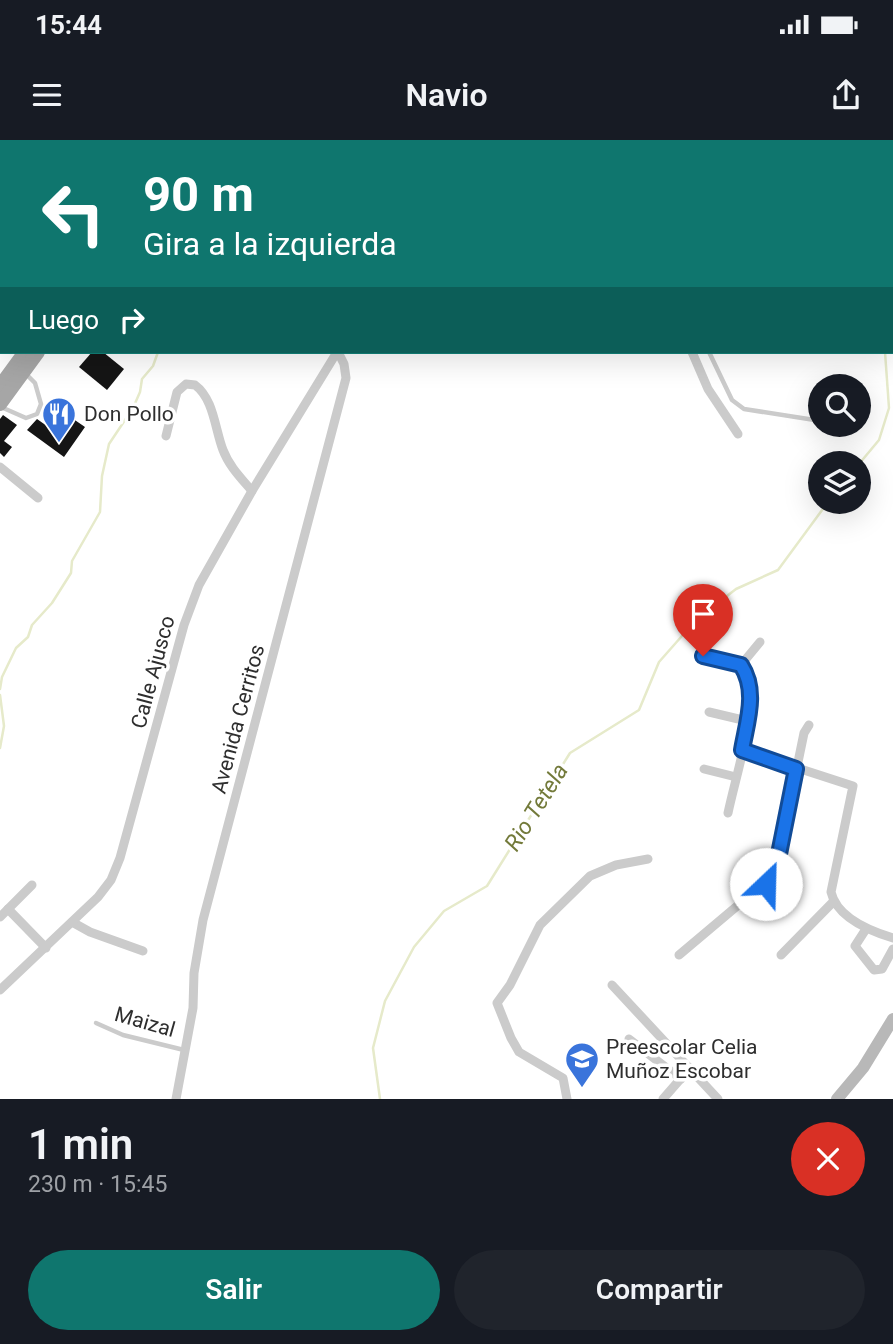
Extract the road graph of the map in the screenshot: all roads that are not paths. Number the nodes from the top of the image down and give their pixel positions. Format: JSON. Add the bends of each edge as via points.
{"nodes":[{"id":1,"x":24,"y":354,"type":"edge"},
{"id":2,"x":36,"y":354,"type":"edge"},
{"id":3,"x":336,"y":354,"type":"edge"},
{"id":4,"x":338,"y":354,"type":"edge"},
{"id":5,"x":693,"y":354,"type":"edge"},
{"id":6,"x":710,"y":354,"type":"edge"},
{"id":7,"x":23,"y":372,"type":"junction"},
{"id":8,"x":0,"y":386,"type":"edge"},
{"id":9,"x":0,"y":405,"type":"edge"},
{"id":10,"x":808,"y":419,"type":"edge"},
{"id":11,"x":738,"y":435,"type":"dead end"},
{"id":12,"x":166,"y":436,"type":"dead end"},
{"id":13,"x":0,"y":467,"type":"edge"},
{"id":14,"x":252,"y":491,"type":"junction"},
{"id":15,"x":38,"y":498,"type":"dead end"},
{"id":16,"x":760,"y":642,"type":"dead end"},
{"id":17,"x":703,"y":656,"type":"dead end"},
{"id":18,"x":741,"y":665,"type":"junction"},
{"id":19,"x":709,"y":712,"type":"dead end"},
{"id":20,"x":747,"y":721,"type":"junction"},
{"id":21,"x":809,"y":725,"type":"dead end"},
{"id":22,"x":742,"y":750,"type":"junction"},
{"id":23,"x":704,"y":769,"type":"dead end"},
{"id":24,"x":796,"y":769,"type":"junction"},
{"id":25,"x":736,"y":776,"type":"junction"},
{"id":26,"x":728,"y":813,"type":"dead end"},
{"id":27,"x":648,"y":859,"type":"dead end"},
{"id":28,"x":32,"y":885,"type":"dead end"},
{"id":29,"x":833,"y":902,"type":"junction"},
{"id":30,"x":8,"y":909,"type":"junction"},
{"id":31,"x":0,"y":918,"type":"edge"},
{"id":32,"x":72,"y":922,"type":"junction"},
{"id":33,"x":866,"y":929,"type":"junction"},
{"id":34,"x":893,"y":938,"type":"edge"},
{"id":35,"x":46,"y":948,"type":"junction"},
{"id":36,"x":893,"y":949,"type":"edge"},
{"id":37,"x":143,"y":951,"type":"dead end"},
{"id":38,"x":679,"y":955,"type":"dead end"},
{"id":39,"x":781,"y":955,"type":"dead end"},
{"id":40,"x":612,"y":985,"type":"dead end"},
{"id":41,"x":0,"y":990,"type":"edge"},
{"id":42,"x":893,"y":1019,"type":"edge"},
{"id":43,"x":96,"y":1023,"type":"dead end"},
{"id":44,"x":629,"y":1038,"type":"dead end"},
{"id":45,"x":889,"y":1039,"type":"edge"},
{"id":46,"x":185,"y":1050,"type":"junction"},
{"id":47,"x":690,"y":1068,"type":"junction"},
{"id":48,"x":681,"y":1079,"type":"junction"},
{"id":49,"x":176,"y":1099,"type":"edge"},
{"id":50,"x":567,"y":1099,"type":"edge"},
{"id":51,"x":663,"y":1099,"type":"edge"},
{"id":52,"x":718,"y":1099,"type":"edge"},
{"id":53,"x":837,"y":1099,"type":"edge"}],
"edges":[{"from":1,"to":8,"type":"main road"},
{"from":2,"to":7,"type":"main road"},
{"from":3,"to":14,"type":"street","name":"Calle Ajusco"},
{"from":4,"to":46,"type":"street","name":"Avenida Cerritos","via":[[346,378],[203,920]]},
{"from":5,"to":11,"type":"street","via":[[708,389]]},
{"from":6,"to":10,"type":"lane","via":[[732,400],[744,409]]},
{"from":7,"to":9,"type":"main road"},
{"from":7,"to":9,"type":"lane","via":[[35,383],[41,404],[37,414],[26,418]]},
{"from":12,"to":14,"type":"street","via":[[177,392],[186,384],[195,385],[205,396],[223,452]]},
{"from":13,"to":15,"type":"street"},
{"from":14,"to":32,"type":"street","name":"Calle Ajusco","via":[[189,608],[116,869],[98,897]]},
{"from":16,"to":18,"type":"street"},
{"from":17,"to":18,"type":"street"},
{"from":18,"to":20,"type":"street","via":[[751,691]]},
{"from":19,"to":20,"type":"street"},
{"from":20,"to":22,"type":"street"},
{"from":21,"to":24,"type":"street"},
{"from":22,"to":24,"type":"street"},
{"from":22,"to":25,"type":"street"},
{"from":23,"to":25,"type":"street"},
{"from":24,"to":29,"type":"street","via":[[853,786],[831,892]]},
{"from":24,"to":38,"type":"street","via":[[775,874]]},
{"from":25,"to":26,"type":"street"},
{"from":27,"to":50,"type":"street","via":[[599,871],[580,886],[540,925],[527,956],[497,1003],[519,1052],[563,1078]]},
{"from":28,"to":30,"type":"street"},
{"from":29,"to":33,"type":"street"},
{"from":29,"to":39,"type":"street"},
{"from":30,"to":31,"type":"street"},
{"from":30,"to":35,"type":"street"},
{"from":32,"to":35,"type":"street","name":"Calle Ajusco"},
{"from":32,"to":37,"type":"street"},
{"from":33,"to":34,"type":"street"},
{"from":33,"to":36,"type":"street","via":[[855,946],[874,970],[882,969]]},
{"from":35,"to":41,"type":"street","name":"Calle Ajusco"},
{"from":40,"to":47,"type":"street"},
{"from":42,"to":45,"type":"street"},
{"from":43,"to":46,"type":"lane","name":"Maizal","via":[[123,1035]]},
{"from":44,"to":48,"type":"street"},
{"from":45,"to":53,"type":"street"},
{"from":46,"to":49,"type":"street","name":"Avenida Cerritos"},
{"from":47,"to":48,"type":"street"},
{"from":47,"to":52,"type":"street"},
{"from":48,"to":51,"type":"street"}]}
